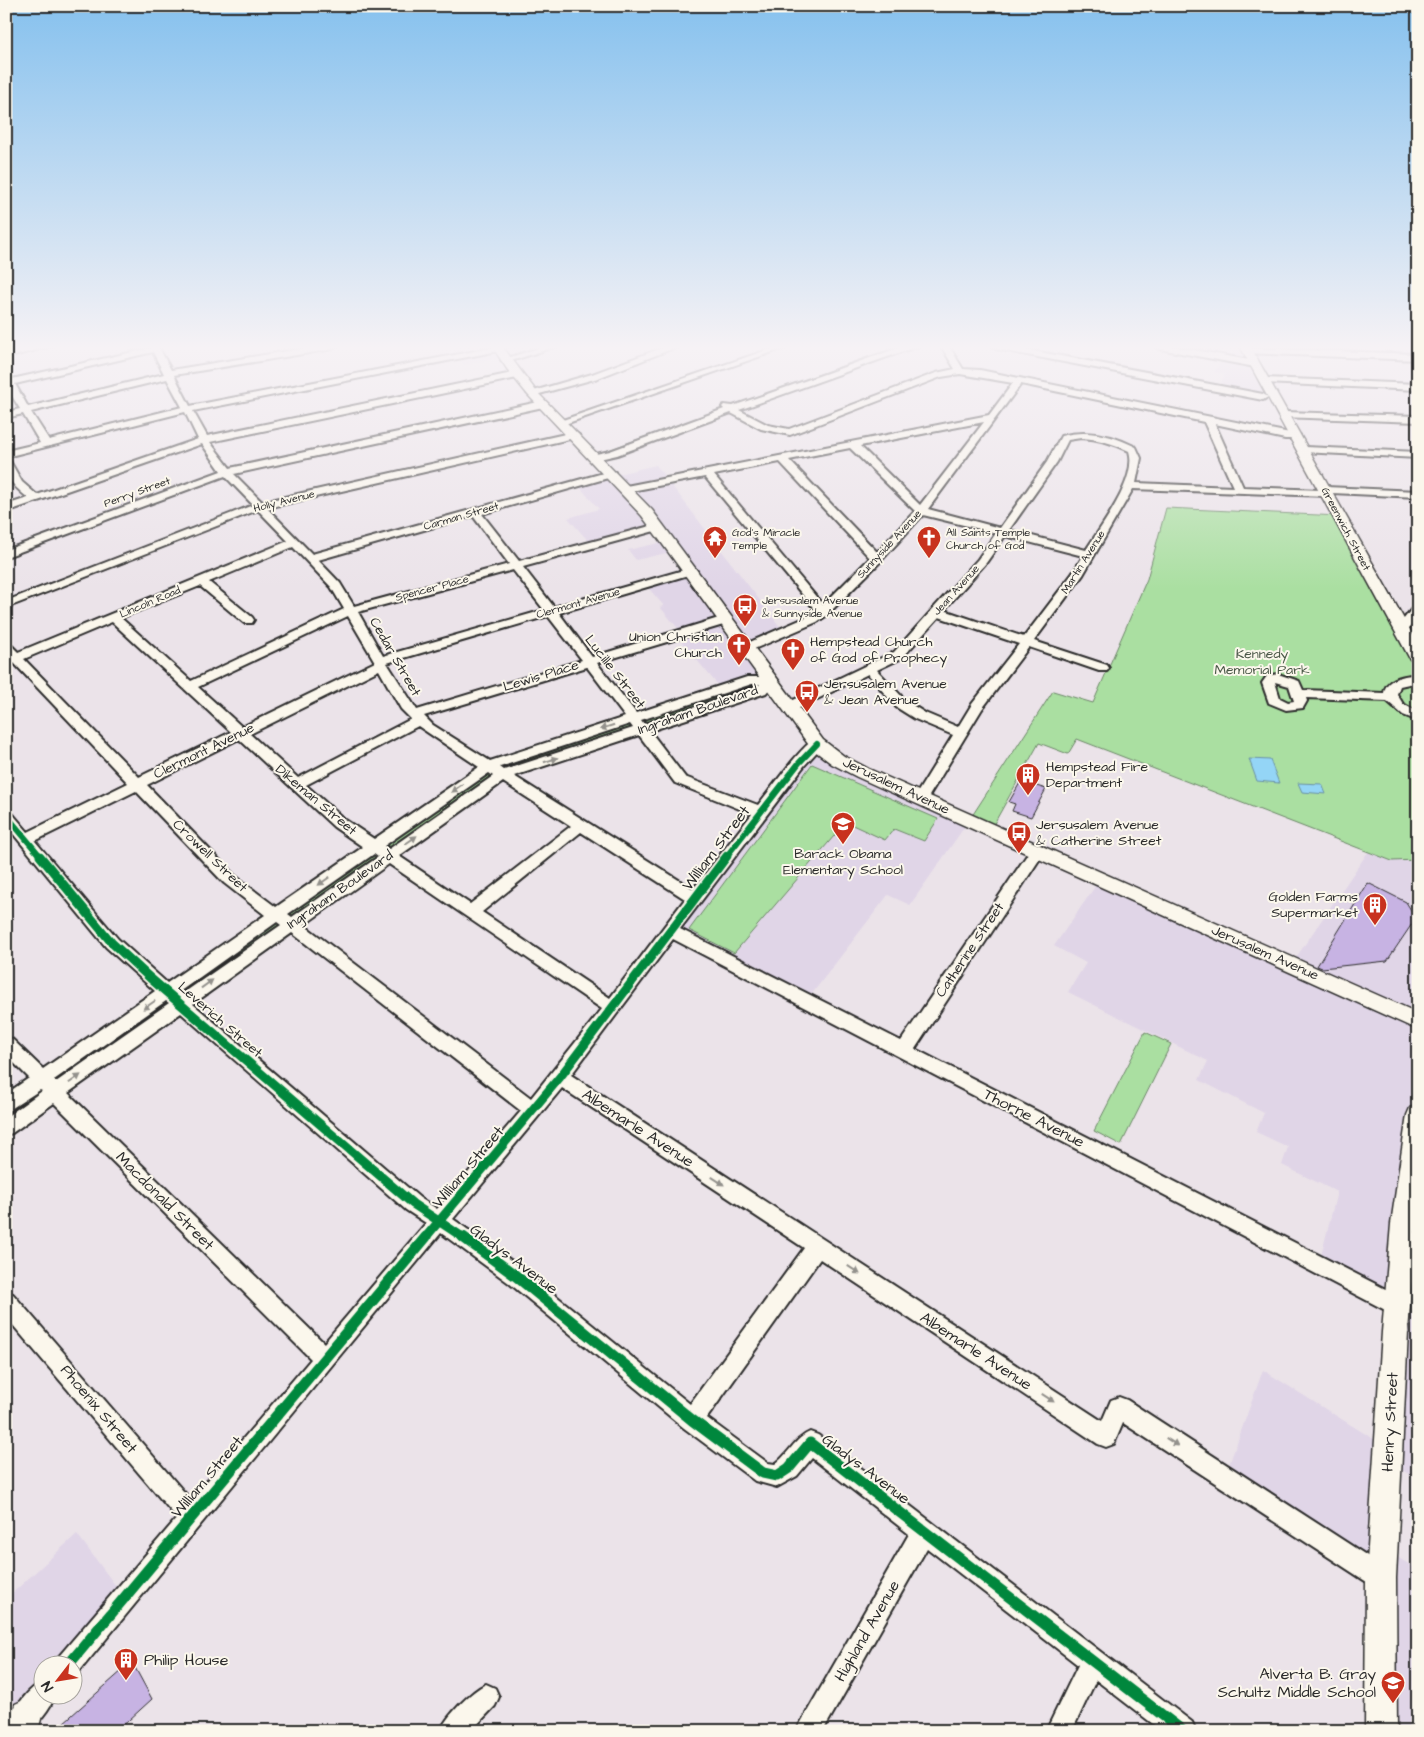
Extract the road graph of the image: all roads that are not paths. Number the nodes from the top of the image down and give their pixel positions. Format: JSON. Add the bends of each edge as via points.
{"nodes":[{"id":1,"x":36,"y":427,"type":"edge"},
{"id":2,"x":116,"y":427,"type":"edge"},
{"id":3,"x":197,"y":427,"type":"edge"},
{"id":4,"x":266,"y":427,"type":"edge"},
{"id":5,"x":436,"y":427,"type":"edge"},
{"id":6,"x":567,"y":427,"type":"edge"},
{"id":7,"x":677,"y":427,"type":"edge"},
{"id":8,"x":764,"y":427,"type":"edge"},
{"id":9,"x":831,"y":427,"type":"edge"},
{"id":10,"x":935,"y":427,"type":"edge"},
{"id":11,"x":980,"y":427,"type":"edge"},
{"id":12,"x":1211,"y":427,"type":"edge"},
{"id":13,"x":1242,"y":427,"type":"edge"},
{"id":14,"x":1292,"y":427,"type":"edge"},
{"id":15,"x":982,"y":429,"type":"joint"},
{"id":16,"x":574,"y":435,"type":"junction"},
{"id":17,"x":1297,"y":436,"type":"junction"},
{"id":18,"x":204,"y":440,"type":"junction"},
{"id":19,"x":800,"y":442,"type":"junction"},
{"id":20,"x":46,"y":444,"type":"junction"},
{"id":21,"x":852,"y":444,"type":"junction"},
{"id":22,"x":1304,"y":450,"type":"junction"},
{"id":23,"x":6,"y":454,"type":"edge"},
{"id":24,"x":1418,"y":455,"type":"edge"},
{"id":25,"x":595,"y":457,"type":"junction"},
{"id":26,"x":782,"y":458,"type":"junction"},
{"id":27,"x":6,"y":463,"type":"edge"},
{"id":28,"x":227,"y":472,"type":"junction"},
{"id":29,"x":707,"y":473,"type":"junction"},
{"id":30,"x":612,"y":474,"type":"junction"},
{"id":31,"x":1130,"y":486,"type":"junction"},
{"id":32,"x":626,"y":489,"type":"junction"},
{"id":33,"x":1239,"y":489,"type":"junction"},
{"id":34,"x":1327,"y":491,"type":"junction"},
{"id":35,"x":1418,"y":494,"type":"edge"},
{"id":36,"x":36,"y":499,"type":"junction"},
{"id":37,"x":260,"y":506,"type":"junction"},
{"id":38,"x":6,"y":509,"type":"edge"},
{"id":39,"x":921,"y":511,"type":"junction"},
{"id":40,"x":475,"y":512,"type":"junction"},
{"id":41,"x":658,"y":527,"type":"junction"},
{"id":42,"x":1004,"y":532,"type":"junction"},
{"id":43,"x":295,"y":542,"type":"junction"},
{"id":44,"x":6,"y":554,"type":"edge"},
{"id":45,"x":1089,"y":554,"type":"junction"},
{"id":46,"x":311,"y":558,"type":"junction"},
{"id":47,"x":877,"y":559,"type":"junction"},
{"id":48,"x":515,"y":566,"type":"junction"},
{"id":49,"x":691,"y":571,"type":"junction"},
{"id":50,"x":201,"y":580,"type":"junction"},
{"id":51,"x":6,"y":605,"type":"edge"},
{"id":52,"x":351,"y":610,"type":"junction"},
{"id":53,"x":550,"y":611,"type":"junction"},
{"id":54,"x":823,"y":612,"type":"junction"},
{"id":55,"x":937,"y":612,"type":"junction"},
{"id":56,"x":1417,"y":612,"type":"edge"},
{"id":57,"x":113,"y":617,"type":"junction"},
{"id":58,"x":248,"y":620,"type":"dead end"},
{"id":59,"x":726,"y":620,"type":"junction"},
{"id":60,"x":1402,"y":629,"type":"junction"},
{"id":61,"x":1026,"y":642,"type":"junction"},
{"id":62,"x":747,"y":648,"type":"junction"},
{"id":63,"x":10,"y":655,"type":"edge"},
{"id":64,"x":1418,"y":659,"type":"edge"},
{"id":65,"x":588,"y":662,"type":"junction"},
{"id":66,"x":381,"y":663,"type":"junction"},
{"id":67,"x":1103,"y":668,"type":"dead end"},
{"id":68,"x":870,"y":669,"type":"junction"},
{"id":69,"x":1418,"y":678,"type":"edge"},
{"id":70,"x":770,"y":680,"type":"junction"},
{"id":71,"x":188,"y":687,"type":"junction"},
{"id":72,"x":1298,"y":694,"type":"dead end"},
{"id":73,"x":1390,"y":697,"type":"junction"},
{"id":74,"x":790,"y":707,"type":"junction"},
{"id":75,"x":1418,"y":717,"type":"edge"},
{"id":76,"x":417,"y":718,"type":"junction"},
{"id":77,"x":637,"y":724,"type":"junction"},
{"id":78,"x":960,"y":733,"type":"junction"},
{"id":79,"x":240,"y":734,"type":"junction"},
{"id":80,"x":817,"y":744,"type":"junction"},
{"id":81,"x":489,"y":766,"type":"junction"},
{"id":82,"x":504,"y":775,"type":"junction"},
{"id":83,"x":138,"y":784,"type":"junction"},
{"id":84,"x":296,"y":785,"type":"junction"},
{"id":85,"x":921,"y":798,"type":"junction"},
{"id":86,"x":761,"y":812,"type":"junction"},
{"id":87,"x":6,"y":815,"type":"edge"},
{"id":88,"x":581,"y":825,"type":"junction"},
{"id":89,"x":26,"y":839,"type":"junction"},
{"id":90,"x":373,"y":846,"type":"junction"},
{"id":91,"x":1038,"y":850,"type":"junction"},
{"id":92,"x":388,"y":856,"type":"junction"},
{"id":93,"x":695,"y":898,"type":"junction"},
{"id":94,"x":471,"y":912,"type":"junction"},
{"id":95,"x":277,"y":914,"type":"junction"},
{"id":96,"x":292,"y":924,"type":"junction"},
{"id":97,"x":671,"y":930,"type":"junction"},
{"id":98,"x":168,"y":992,"type":"junction"},
{"id":99,"x":181,"y":1003,"type":"junction"},
{"id":100,"x":613,"y":1008,"type":"junction"},
{"id":101,"x":1418,"y":1022,"type":"edge"},
{"id":102,"x":6,"y":1044,"type":"edge"},
{"id":103,"x":904,"y":1051,"type":"junction"},
{"id":104,"x":560,"y":1077,"type":"junction"},
{"id":105,"x":48,"y":1086,"type":"junction"},
{"id":106,"x":6,"y":1104,"type":"edge"},
{"id":107,"x":533,"y":1110,"type":"junction"},
{"id":108,"x":1418,"y":1115,"type":"edge"},
{"id":109,"x":6,"y":1127,"type":"edge"},
{"id":110,"x":1414,"y":1166,"type":"edge"},
{"id":111,"x":440,"y":1222,"type":"junction"},
{"id":112,"x":817,"y":1246,"type":"junction"},
{"id":113,"x":6,"y":1301,"type":"edge"},
{"id":114,"x":1398,"y":1306,"type":"junction"},
{"id":115,"x":324,"y":1359,"type":"junction"},
{"id":116,"x":692,"y":1420,"type":"junction"},
{"id":117,"x":191,"y":1517,"type":"junction"},
{"id":118,"x":924,"y":1531,"type":"junction"},
{"id":119,"x":1381,"y":1578,"type":"junction"},
{"id":120,"x":76,"y":1654,"type":"edge"},
{"id":121,"x":1092,"y":1662,"type":"junction"},
{"id":122,"x":486,"y":1698,"type":"dead end"},
{"id":123,"x":453,"y":1731,"type":"edge"},
{"id":124,"x":809,"y":1731,"type":"edge"},
{"id":125,"x":1059,"y":1731,"type":"edge"},
{"id":126,"x":1183,"y":1731,"type":"edge"},
{"id":127,"x":1381,"y":1731,"type":"edge"}],
"edges":[{"from":1,"to":20,"type":"street"},
{"from":2,"to":20,"type":"street"},
{"from":3,"to":18,"type":"street","name":"Cedar Street"},
{"from":4,"to":18,"type":"street"},
{"from":5,"to":28,"type":"street","name":"Perry Street"},
{"from":6,"to":16,"type":"main road","name":"Jerusalem Avenue"},
{"from":7,"to":25,"type":"street"},
{"from":8,"to":19,"type":"street"},
{"from":9,"to":19,"type":"street"},
{"from":10,"to":21,"type":"street"},
{"from":11,"to":15,"type":"street"},
{"from":12,"to":33,"type":"street"},
{"from":13,"to":17,"type":"street"},
{"from":14,"to":17,"type":"main road","name":"Greenwich Street"},
{"from":15,"to":39,"type":"street","name":"Sunnyside Avenue"},
{"from":16,"to":25,"type":"main road","name":"Jerusalem Avenue"},
{"from":16,"to":37,"type":"street","name":"Holly Avenue"},
{"from":17,"to":22,"type":"main road","name":"Greenwich Street"},
{"from":18,"to":28,"type":"street","name":"Cedar Street"},
{"from":18,"to":36,"type":"street"},
{"from":19,"to":21,"type":"street"},
{"from":19,"to":26,"type":"street"},
{"from":20,"to":23,"type":"street"},
{"from":21,"to":39,"type":"street"},
{"from":22,"to":24,"type":"street"},
{"from":22,"to":34,"type":"main road","name":"Greenwich Street"},
{"from":25,"to":30,"type":"main road","name":"Jerusalem Avenue"},
{"from":26,"to":29,"type":"street"},
{"from":26,"to":47,"type":"street"},
{"from":27,"to":36,"type":"street","via":[[18,484]]},
{"from":28,"to":37,"type":"street","name":"Cedar Street"},
{"from":28,"to":44,"type":"street","name":"Perry Street"},
{"from":29,"to":32,"type":"street"},
{"from":29,"to":54,"type":"street"},
{"from":30,"to":32,"type":"main road","name":"Jerusalem Avenue"},
{"from":30,"to":40,"type":"street","name":"Carman Street"},
{"from":31,"to":33,"type":"street"},
{"from":31,"to":42,"type":"street","name":"Jean Avenue","via":[[1136,458],[1133,449],[1090,435],[1067,436]]},
{"from":31,"to":45,"type":"street","name":"Martin Avenue"},
{"from":32,"to":41,"type":"main road","name":"Jerusalem Avenue"},
{"from":33,"to":34,"type":"street"},
{"from":34,"to":35,"type":"street"},
{"from":34,"to":60,"type":"main road","name":"Greenwich Street"},
{"from":36,"to":38,"type":"street"},
{"from":37,"to":43,"type":"street","name":"Cedar Street"},
{"from":37,"to":51,"type":"street","name":"Holly Avenue"},
{"from":39,"to":42,"type":"street"},
{"from":39,"to":47,"type":"street","name":"Sunnyside Avenue"},
{"from":40,"to":46,"type":"street","name":"Carman Street"},
{"from":40,"to":48,"type":"street","name":"Lucille Street"},
{"from":41,"to":48,"type":"street","name":"Spencer Place"},
{"from":41,"to":49,"type":"main road","name":"Jerusalem Avenue"},
{"from":42,"to":45,"type":"street"},
{"from":42,"to":55,"type":"street","name":"Jean Avenue"},
{"from":43,"to":46,"type":"street","name":"Cedar Street"},
{"from":43,"to":50,"type":"street","name":"Lincoln Road"},
{"from":45,"to":61,"type":"street","name":"Martin Avenue","via":[[1069,587]]},
{"from":46,"to":52,"type":"street","name":"Cedar Street","via":[[336,585]]},
{"from":47,"to":54,"type":"street","name":"Sunnyside Avenue"},
{"from":48,"to":52,"type":"street","name":"Spencer Place"},
{"from":48,"to":53,"type":"street","name":"Lucille Street"},
{"from":49,"to":53,"type":"street","name":"Clermont Avenue"},
{"from":49,"to":59,"type":"main road","name":"Jerusalem Avenue"},
{"from":50,"to":57,"type":"street","name":"Lincoln Road"},
{"from":50,"to":58,"type":"street"},
{"from":52,"to":66,"type":"street","name":"Cedar Street"},
{"from":52,"to":71,"type":"street","name":"Spencer Place"},
{"from":53,"to":65,"type":"street","name":"Lucille Street"},
{"from":53,"to":66,"type":"street","name":"Clermont Avenue"},
{"from":54,"to":62,"type":"street","name":"Sunnyside Avenue"},
{"from":55,"to":61,"type":"street"},
{"from":55,"to":68,"type":"street","name":"Jean Avenue","via":[[898,655]]},
{"from":56,"to":60,"type":"street"},
{"from":57,"to":63,"type":"street","name":"Lincoln Road"},
{"from":57,"to":71,"type":"street","name":"Dikeman Street"},
{"from":59,"to":62,"type":"main road","name":"Jerusalem Avenue"},
{"from":59,"to":65,"type":"street","name":"Lewis Place"},
{"from":60,"to":64,"type":"main road","name":"Greenwich Street"},
{"from":61,"to":67,"type":"street"},
{"from":61,"to":78,"type":"street","name":"Martin Avenue"},
{"from":62,"to":70,"type":"main road","name":"Jerusalem Avenue"},
{"from":63,"to":83,"type":"street","name":"Crowell Street"},
{"from":65,"to":76,"type":"street","name":"Lewis Place"},
{"from":65,"to":77,"type":"street","name":"Lucille Street"},
{"from":66,"to":76,"type":"street","name":"Cedar Street","via":[[408,709]]},
{"from":66,"to":79,"type":"street","name":"Clermont Avenue"},
{"from":68,"to":74,"type":"street","name":"Jean Avenue"},
{"from":68,"to":78,"type":"street","via":[[901,704]]},
{"from":69,"to":73,"type":"street","via":[[1391,685]]},
{"from":70,"to":74,"type":"main road","name":"Jerusalem Avenue"},
{"from":70,"to":77,"type":"street","name":"Ingraham Boulevard","via":[[761,690]]},
{"from":71,"to":79,"type":"street","name":"Dikeman Street"},
{"from":72,"to":73,"type":"street"},
{"from":73,"to":75,"type":"street","via":[[1403,710]]},
{"from":74,"to":80,"type":"main road","name":"Jerusalem Avenue"},
{"from":76,"to":81,"type":"street","name":"Cedar Street"},
{"from":76,"to":84,"type":"street","name":"Lewis Place"},
{"from":77,"to":81,"type":"street","name":"Ingraham Boulevard","one_way":true},
{"from":82,"to":77,"type":"street","name":"Ingraham Boulevard","one_way":true},
{"from":77,"to":86,"type":"street","name":"Lucille Street","via":[[680,780]]},
{"from":78,"to":85,"type":"street","name":"Martin Avenue"},
{"from":79,"to":83,"type":"street","name":"Clermont Avenue"},
{"from":79,"to":84,"type":"street","name":"Dikeman Street"},
{"from":80,"to":85,"type":"main road","name":"Jerusalem Avenue","via":[[863,773]]},
{"from":80,"to":86,"type":"street","name":"William Street"},
{"from":81,"to":82,"type":"street","name":"Cedar Street"},
{"from":81,"to":90,"type":"street","name":"Ingraham Boulevard","one_way":true},
{"from":82,"to":88,"type":"street","name":"Cedar Street"},
{"from":92,"to":82,"type":"street","name":"Ingraham Boulevard","one_way":true},
{"from":83,"to":89,"type":"street","name":"Clermont Avenue"},
{"from":83,"to":95,"type":"street","name":"Crowell Street","via":[[229,879]]},
{"from":84,"to":90,"type":"street","name":"Dikeman Street"},
{"from":85,"to":91,"type":"main road","name":"Jerusalem Avenue"},
{"from":86,"to":93,"type":"street","name":"William Street"},
{"from":87,"to":89,"type":"street","name":"Leverich Street"},
{"from":88,"to":93,"type":"street","name":"Cedar Street"},
{"from":88,"to":94,"type":"street"},
{"from":89,"to":98,"type":"street","name":"Leverich Street","via":[[112,943]]},
{"from":90,"to":92,"type":"street","name":"Dikeman Street"},
{"from":90,"to":95,"type":"street","name":"Ingraham Boulevard","one_way":true},
{"from":91,"to":101,"type":"main road","name":"Jerusalem Avenue"},
{"from":91,"to":103,"type":"street","name":"Catherine Street"},
{"from":92,"to":94,"type":"street","name":"Dikeman Street"},
{"from":92,"to":96,"type":"street","name":"Ingraham Boulevard"},
{"from":93,"to":97,"type":"street","name":"William Street"},
{"from":94,"to":100,"type":"street","name":"Dikeman Street"},
{"from":95,"to":96,"type":"street","name":"Crowell Street"},
{"from":95,"to":98,"type":"street","name":"Ingraham Boulevard"},
{"from":99,"to":96,"type":"street","name":"Ingraham Boulevard","one_way":true},
{"from":96,"to":107,"type":"street","name":"Crowell Street"},
{"from":97,"to":100,"type":"street","name":"William Street"},
{"from":97,"to":103,"type":"street","name":"Thorne Avenue"},
{"from":98,"to":99,"type":"street","name":"Leverich Street"},
{"from":98,"to":105,"type":"street","name":"Ingraham Boulevard","one_way":true},
{"from":105,"to":99,"type":"street","name":"Ingraham Boulevard","one_way":true},
{"from":99,"to":111,"type":"street","name":"Leverich Street","via":[[413,1204]]},
{"from":100,"to":104,"type":"street","name":"William Street"},
{"from":102,"to":105,"type":"street","name":"Macdonald Street"},
{"from":103,"to":114,"type":"street","name":"Thorne Avenue"},
{"from":104,"to":107,"type":"street","name":"William Street"},
{"from":104,"to":112,"type":"street","name":"Albemarle Avenue","one_way":true},
{"from":105,"to":106,"type":"street","name":"Ingraham Boulevard"},
{"from":105,"to":109,"type":"street","name":"Ingraham Boulevard"},
{"from":105,"to":115,"type":"street","name":"Macdonald Street"},
{"from":107,"to":111,"type":"street","name":"William Street"},
{"from":108,"to":110,"type":"main road","name":"Henry Street"},
{"from":110,"to":114,"type":"main road","name":"Henry Street","via":[[1404,1224]]},
{"from":111,"to":115,"type":"street","name":"William Street"},
{"from":111,"to":116,"type":"street","name":"Gladys Avenue","via":[[516,1276]]},
{"from":112,"to":116,"type":"street"},
{"from":112,"to":119,"type":"street","name":"Albemarle Avenue","one_way":true,"via":[[1106,1436],[1119,1408]]},
{"from":113,"to":117,"type":"street","name":"Phoenix Street"},
{"from":114,"to":119,"type":"main road","name":"Henry Street"},
{"from":115,"to":117,"type":"street","name":"William Street"},
{"from":116,"to":118,"type":"street","name":"Gladys Avenue","via":[[772,1476],[790,1468],[810,1443]]},
{"from":117,"to":120,"type":"street","name":"William Street"},
{"from":118,"to":121,"type":"street","name":"Gladys Avenue"},
{"from":118,"to":124,"type":"street","name":"Highland Avenue"},
{"from":119,"to":127,"type":"main road","name":"Henry Street"},
{"from":121,"to":125,"type":"street"},
{"from":121,"to":126,"type":"street","name":"Gladys Avenue"},
{"from":122,"to":123,"type":"street"}]}
